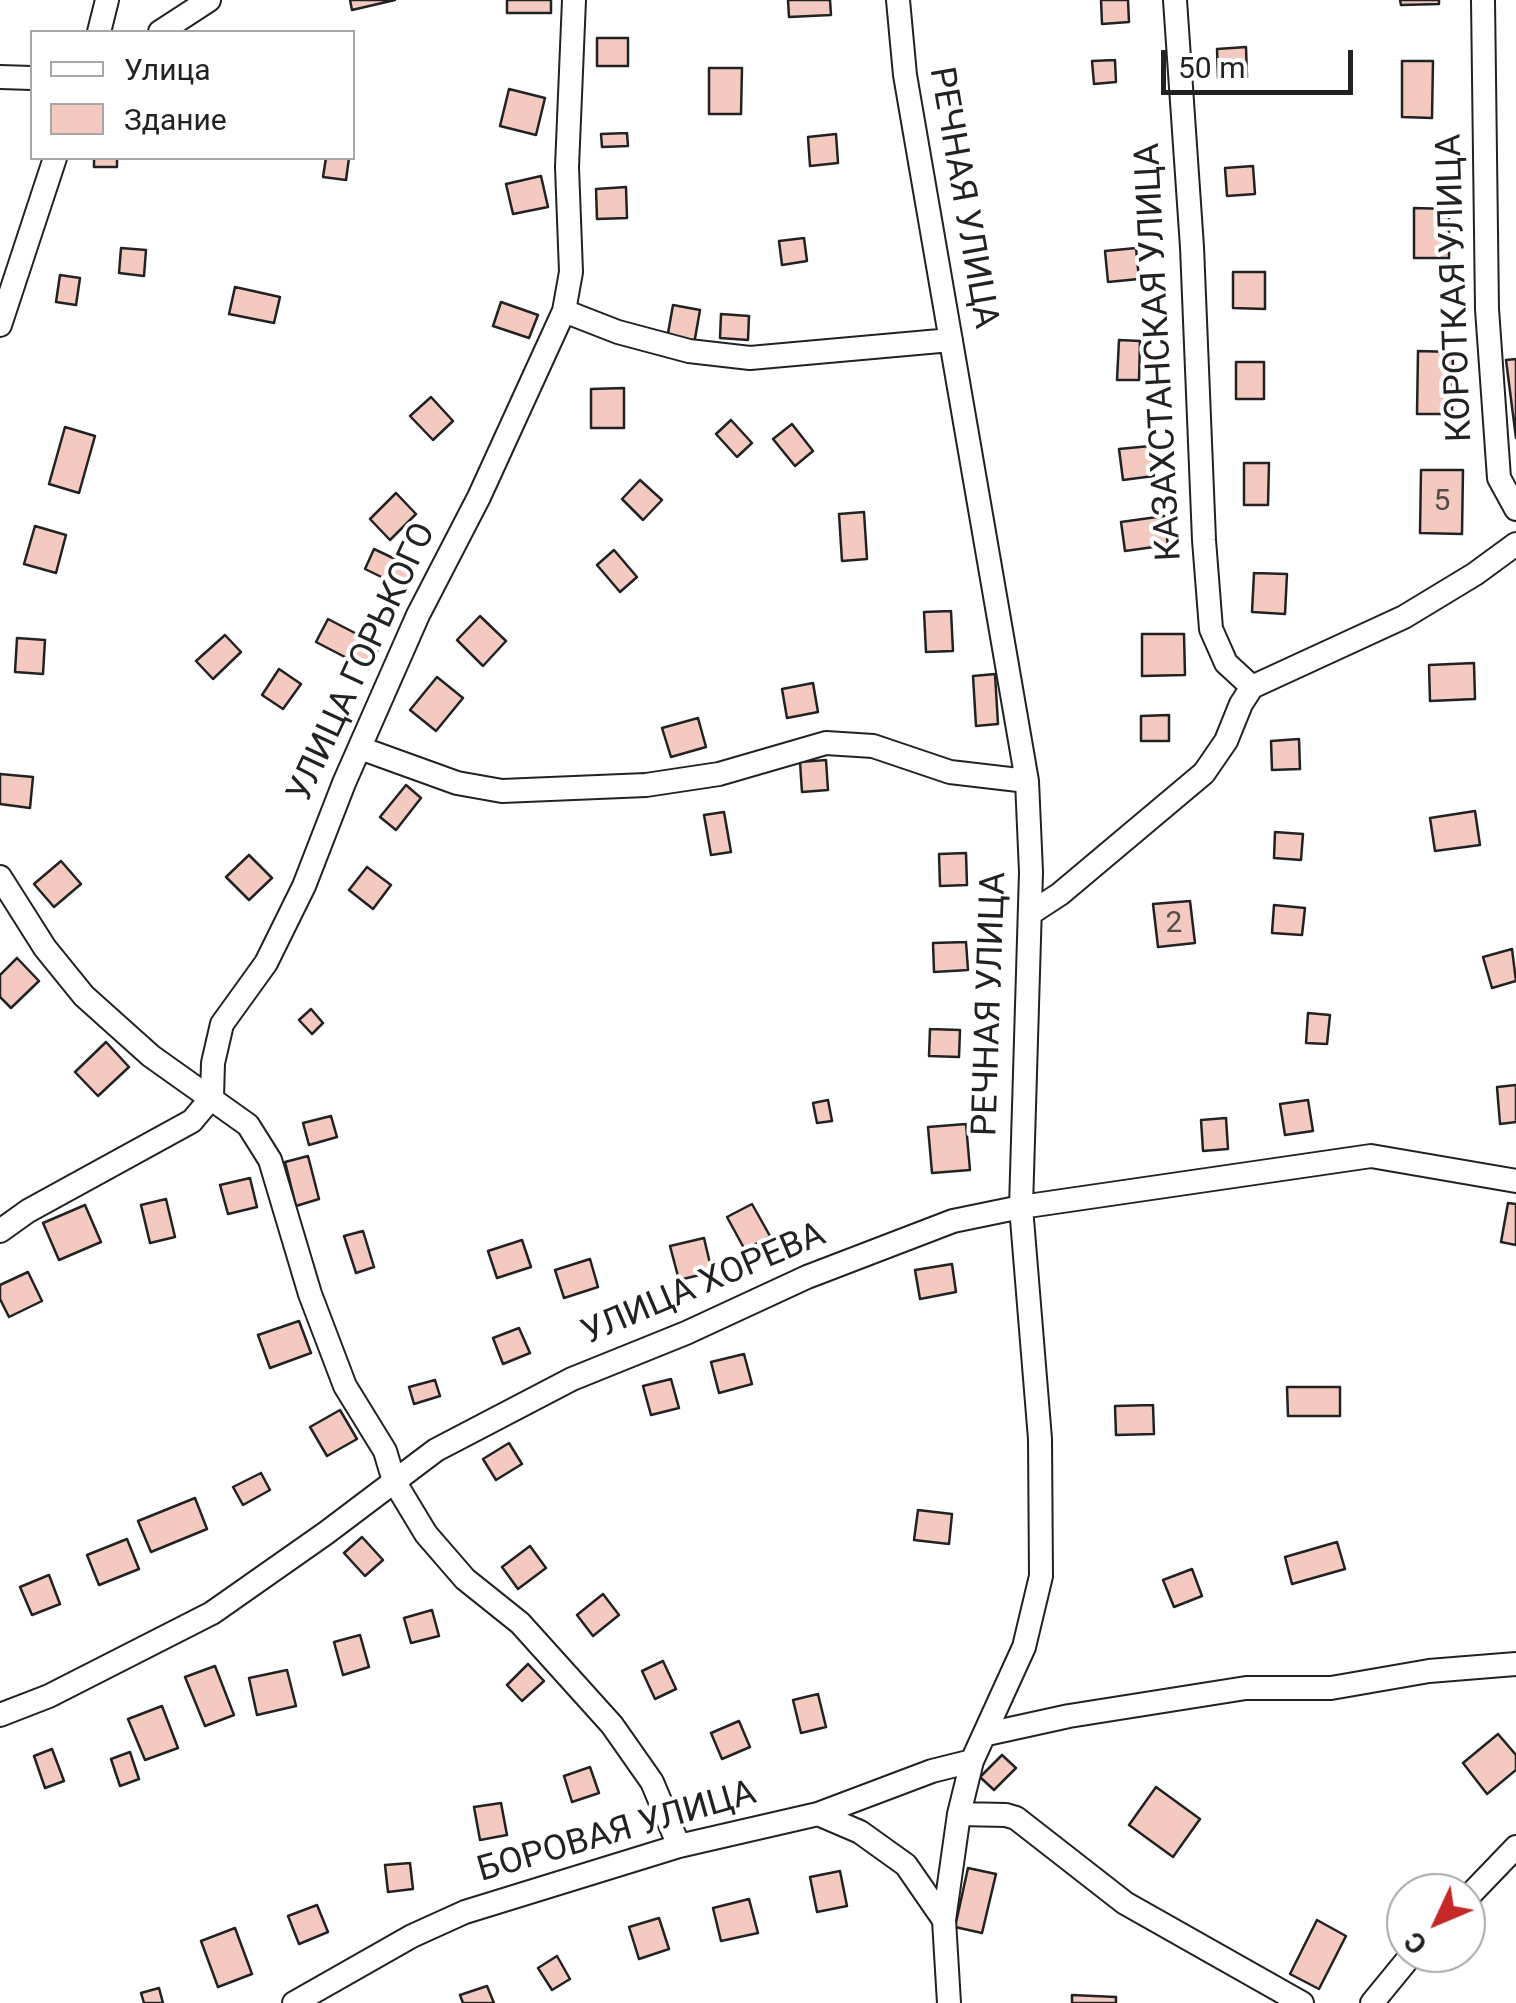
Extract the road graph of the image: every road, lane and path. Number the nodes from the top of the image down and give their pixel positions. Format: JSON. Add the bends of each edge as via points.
{"nodes":[{"id":1,"x":106,"y":0,"type":"edge"},
{"id":2,"x":208,"y":0,"type":"edge"},
{"id":3,"x":574,"y":0,"type":"edge"},
{"id":4,"x":898,"y":0,"type":"edge"},
{"id":5,"x":1175,"y":0,"type":"edge"},
{"id":6,"x":1482,"y":0,"type":"edge"},
{"id":7,"x":99,"y":30,"type":"edge"},
{"id":8,"x":163,"y":30,"type":"edge"},
{"id":9,"x":0,"y":76,"type":"edge"},
{"id":10,"x":30,"y":78,"type":"edge"},
{"id":11,"x":54,"y":160,"type":"edge"},
{"id":12,"x":564,"y":311,"type":"junction"},
{"id":13,"x":0,"y":325,"type":"edge"},
{"id":14,"x":950,"y":340,"type":"junction"},
{"id":15,"x":1516,"y":510,"type":"edge"},
{"id":16,"x":1516,"y":544,"type":"edge"},
{"id":17,"x":1252,"y":687,"type":"junction"},
{"id":18,"x":360,"y":748,"type":"junction"},
{"id":19,"x":1027,"y":781,"type":"junction"},
{"id":20,"x":0,"y":877,"type":"edge"},
{"id":21,"x":1031,"y":914,"type":"junction"},
{"id":22,"x":212,"y":1097,"type":"junction"},
{"id":23,"x":1516,"y":1181,"type":"edge"},
{"id":24,"x":1021,"y":1207,"type":"junction"},
{"id":25,"x":0,"y":1231,"type":"edge"},
{"id":26,"x":394,"y":1481,"type":"junction"},
{"id":27,"x":1516,"y":1664,"type":"edge"},
{"id":28,"x":0,"y":1715,"type":"edge"},
{"id":29,"x":986,"y":1734,"type":"junction"},
{"id":30,"x":972,"y":1761,"type":"junction"},
{"id":31,"x":818,"y":1814,"type":"junction"},
{"id":32,"x":958,"y":1814,"type":"junction"},
{"id":33,"x":679,"y":1846,"type":"junction"},
{"id":34,"x":1516,"y":1848,"type":"edge"},
{"id":35,"x":1486,"y":1878,"type":"edge"},
{"id":36,"x":944,"y":1920,"type":"junction"},
{"id":37,"x":1397,"y":1973,"type":"edge"},
{"id":38,"x":294,"y":2003,"type":"edge"},
{"id":39,"x":949,"y":2003,"type":"edge"},
{"id":40,"x":1302,"y":2003,"type":"edge"},
{"id":41,"x":1372,"y":2003,"type":"edge"}],
"edges":[{"from":1,"to":7,"type":"street"},
{"from":2,"to":8,"type":"street"},
{"from":3,"to":12,"type":"street","name":"УЛИЦА ГОРЬКОГО","via":[[567,167],[571,272]]},
{"from":4,"to":14,"type":"street","name":"РЕЧНАЯ УЛИЦА","via":[[904,75]]},
{"from":5,"to":17,"type":"street","name":"КАЗАХСТАНСКАЯ УЛИЦА","via":[[1211,629],[1226,663]]},
{"from":6,"to":15,"type":"street","name":"КОРОТКАЯ УЛИЦА","via":[[1487,309],[1499,478]]},
{"from":9,"to":10,"type":"street"},
{"from":11,"to":13,"type":"street"},
{"from":12,"to":14,"type":"street","via":[[689,351],[750,358]]},
{"from":12,"to":18,"type":"street","name":"УЛИЦА ГОРЬКОГО"},
{"from":14,"to":19,"type":"street","name":"РЕЧНАЯ УЛИЦА"},
{"from":16,"to":17,"type":"street","via":[[1404,617]]},
{"from":17,"to":21,"type":"street","via":[[1204,772]]},
{"from":18,"to":19,"type":"street","via":[[457,784],[502,790],[646,785],[719,774],[826,743],[873,746],[950,772]]},
{"from":18,"to":22,"type":"street","name":"УЛИЦА ГОРЬКОГО","via":[[266,963],[222,1024]]},
{"from":19,"to":21,"type":"street","name":"РЕЧНАЯ УЛИЦА"},
{"from":20,"to":22,"type":"street","via":[[84,996],[151,1056]]},
{"from":21,"to":24,"type":"street","name":"РЕЧНАЯ УЛИЦА"},
{"from":22,"to":25,"type":"street","via":[[192,1120]]},
{"from":22,"to":26,"type":"street","via":[[248,1125],[270,1160],[345,1386],[385,1451]]},
{"from":23,"to":24,"type":"street","name":"УЛИЦА ХОРЕВА","via":[[1371,1156]]},
{"from":24,"to":26,"type":"street","name":"УЛИЦА ХОРЕВА","via":[[954,1222],[825,1270],[572,1378],[436,1450]]},
{"from":24,"to":29,"type":"street","name":"РЕЧНАЯ УЛИЦА","via":[[1040,1439],[1041,1576],[1024,1647]]},
{"from":26,"to":28,"type":"street","name":"УЛИЦА ХОРЕВА","via":[[212,1613]]},
{"from":26,"to":33,"type":"street","via":[[426,1534],[465,1578],[520,1623],[612,1725],[652,1782]]},
{"from":27,"to":29,"type":"street","via":[[1331,1688],[1246,1688]]},
{"from":29,"to":30,"type":"street","name":"РЕЧНАЯ УЛИЦА"},
{"from":30,"to":31,"type":"street","name":"БОРОВАЯ УЛИЦА"},
{"from":30,"to":32,"type":"street","name":"РЕЧНАЯ УЛИЦА"},
{"from":31,"to":33,"type":"street","name":"БОРОВАЯ УЛИЦА"},
{"from":31,"to":36,"type":"street","via":[[860,1832],[906,1865]]},
{"from":32,"to":36,"type":"street","name":"РЕЧНАЯ УЛИЦА"},
{"from":32,"to":40,"type":"street","via":[[1016,1818],[1126,1903]]},
{"from":33,"to":38,"type":"street","name":"БОРОВАЯ УЛИЦА","via":[[465,1912]]},
{"from":34,"to":35,"type":"street"},
{"from":36,"to":39,"type":"street","name":"РЕЧНАЯ УЛИЦА"},
{"from":37,"to":41,"type":"street"}]}
